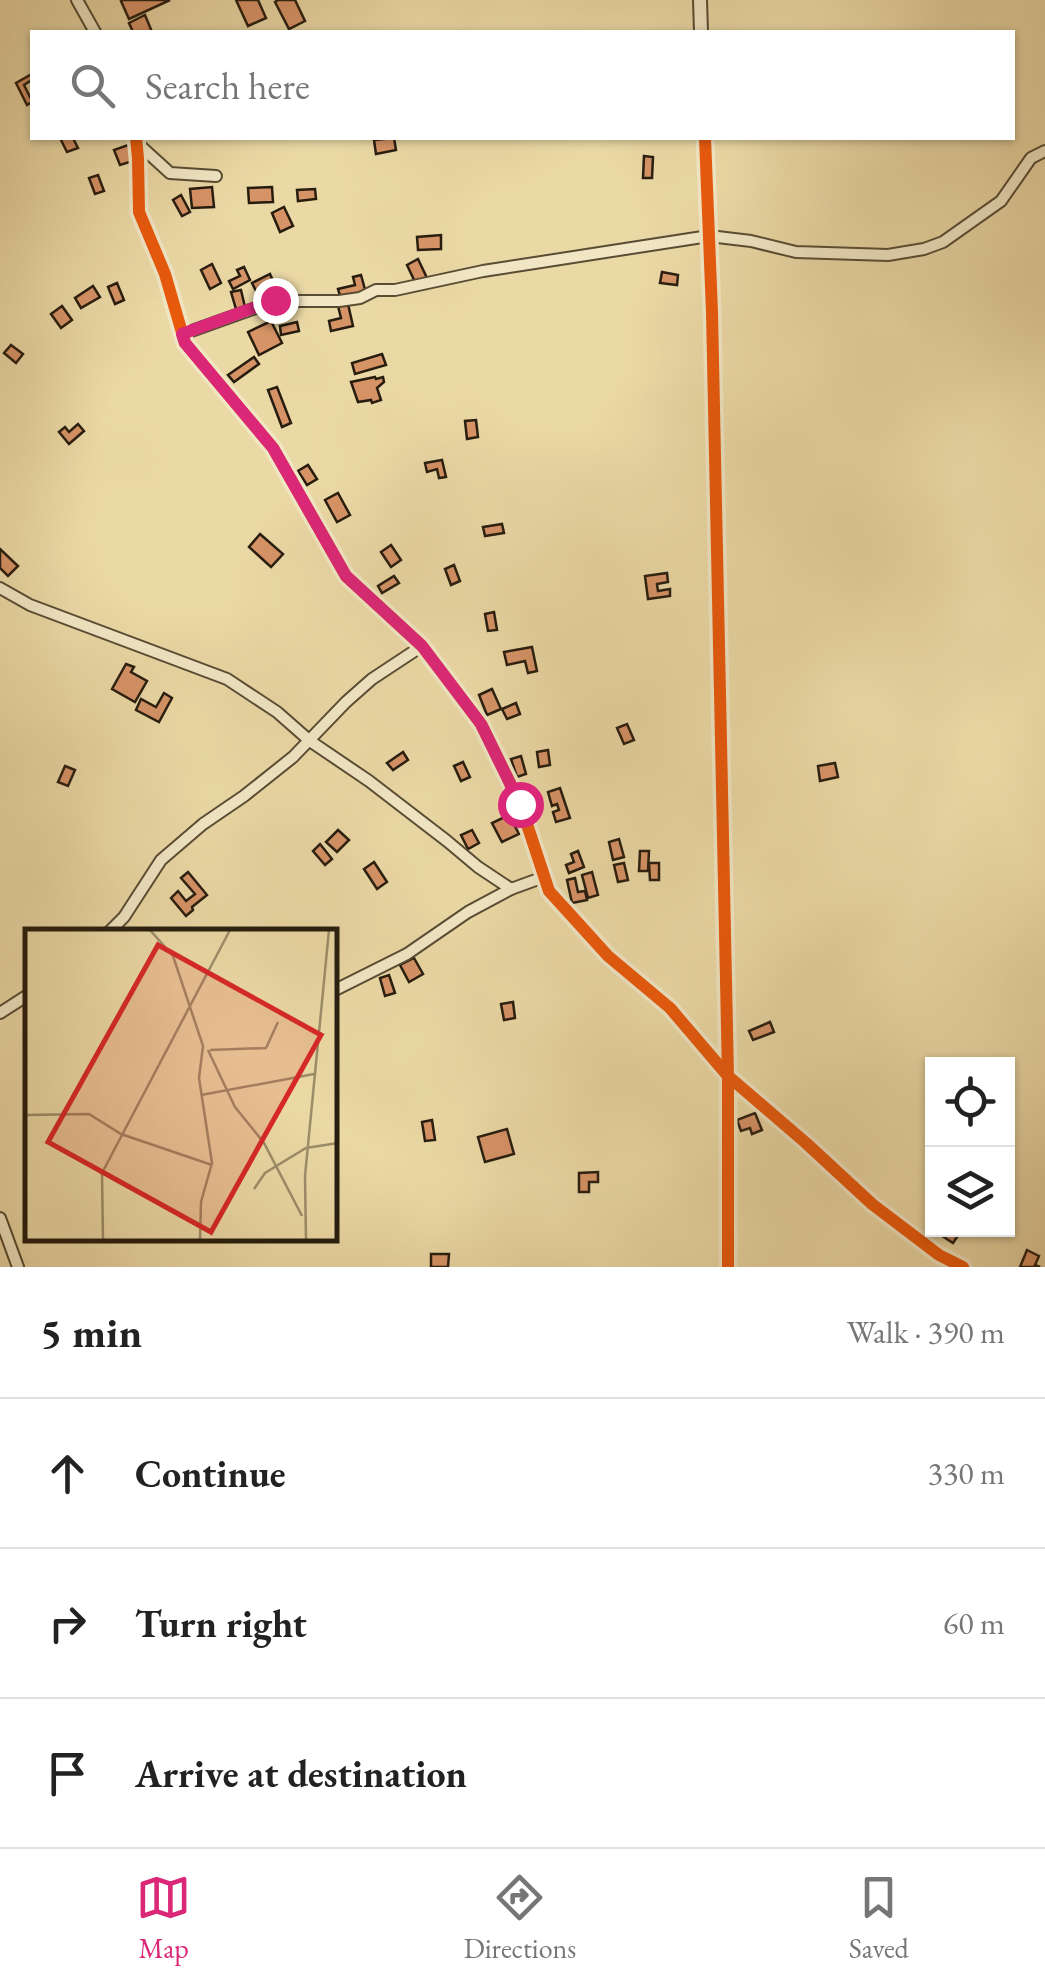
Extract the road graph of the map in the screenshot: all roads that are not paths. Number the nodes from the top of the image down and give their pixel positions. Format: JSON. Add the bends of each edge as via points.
{"nodes":[{"id":1,"x":77,"y":0,"type":"edge"},
{"id":2,"x":700,"y":0,"type":"edge"},
{"id":3,"x":94,"y":30,"type":"edge"},
{"id":4,"x":701,"y":30,"type":"edge"},
{"id":5,"x":136,"y":140,"type":"edge"},
{"id":6,"x":705,"y":140,"type":"edge"},
{"id":7,"x":1045,"y":150,"type":"edge"},
{"id":8,"x":216,"y":176,"type":"dead end"},
{"id":9,"x":710,"y":236,"type":"junction"},
{"id":10,"x":182,"y":334,"type":"junction"},
{"id":11,"x":0,"y":588,"type":"edge"},
{"id":12,"x":422,"y":646,"type":"junction"},
{"id":13,"x":310,"y":741,"type":"junction"},
{"id":14,"x":544,"y":877,"type":"junction"},
{"id":15,"x":512,"y":889,"type":"junction"},
{"id":16,"x":112,"y":929,"type":"edge"},
{"id":17,"x":338,"y":988,"type":"edge"},
{"id":18,"x":25,"y":997,"type":"edge"},
{"id":19,"x":0,"y":1013,"type":"edge"},
{"id":20,"x":728,"y":1076,"type":"junction"},
{"id":21,"x":0,"y":1218,"type":"edge"},
{"id":22,"x":18,"y":1267,"type":"edge"},
{"id":23,"x":728,"y":1267,"type":"edge"},
{"id":24,"x":963,"y":1267,"type":"edge"}],
"edges":[{"from":1,"to":3,"type":"street"},
{"from":2,"to":4,"type":"street"},
{"from":5,"to":8,"type":"street","via":[[170,173]]},
{"from":5,"to":10,"type":"street","via":[[139,212]]},
{"from":6,"to":9,"type":"street"},
{"from":7,"to":9,"type":"street","via":[[1031,158],[1001,201],[924,249],[888,255],[796,252]]},
{"from":9,"to":10,"type":"street","via":[[483,270],[350,300],[275,300]]},
{"from":9,"to":20,"type":"street"},
{"from":10,"to":12,"type":"street","via":[[273,448],[346,576]]},
{"from":11,"to":13,"type":"street","via":[[227,679]]},
{"from":12,"to":13,"type":"street","via":[[372,679]]},
{"from":12,"to":14,"type":"street","via":[[481,724],[520,804]]},
{"from":13,"to":15,"type":"street"},
{"from":13,"to":16,"type":"street","via":[[161,860]]},
{"from":14,"to":15,"type":"street"},
{"from":14,"to":20,"type":"street","via":[[608,956],[670,1008]]},
{"from":15,"to":17,"type":"street"},
{"from":18,"to":19,"type":"street"},
{"from":20,"to":23,"type":"street"},
{"from":20,"to":24,"type":"street","via":[[872,1204]]},
{"from":21,"to":22,"type":"street"}]}
